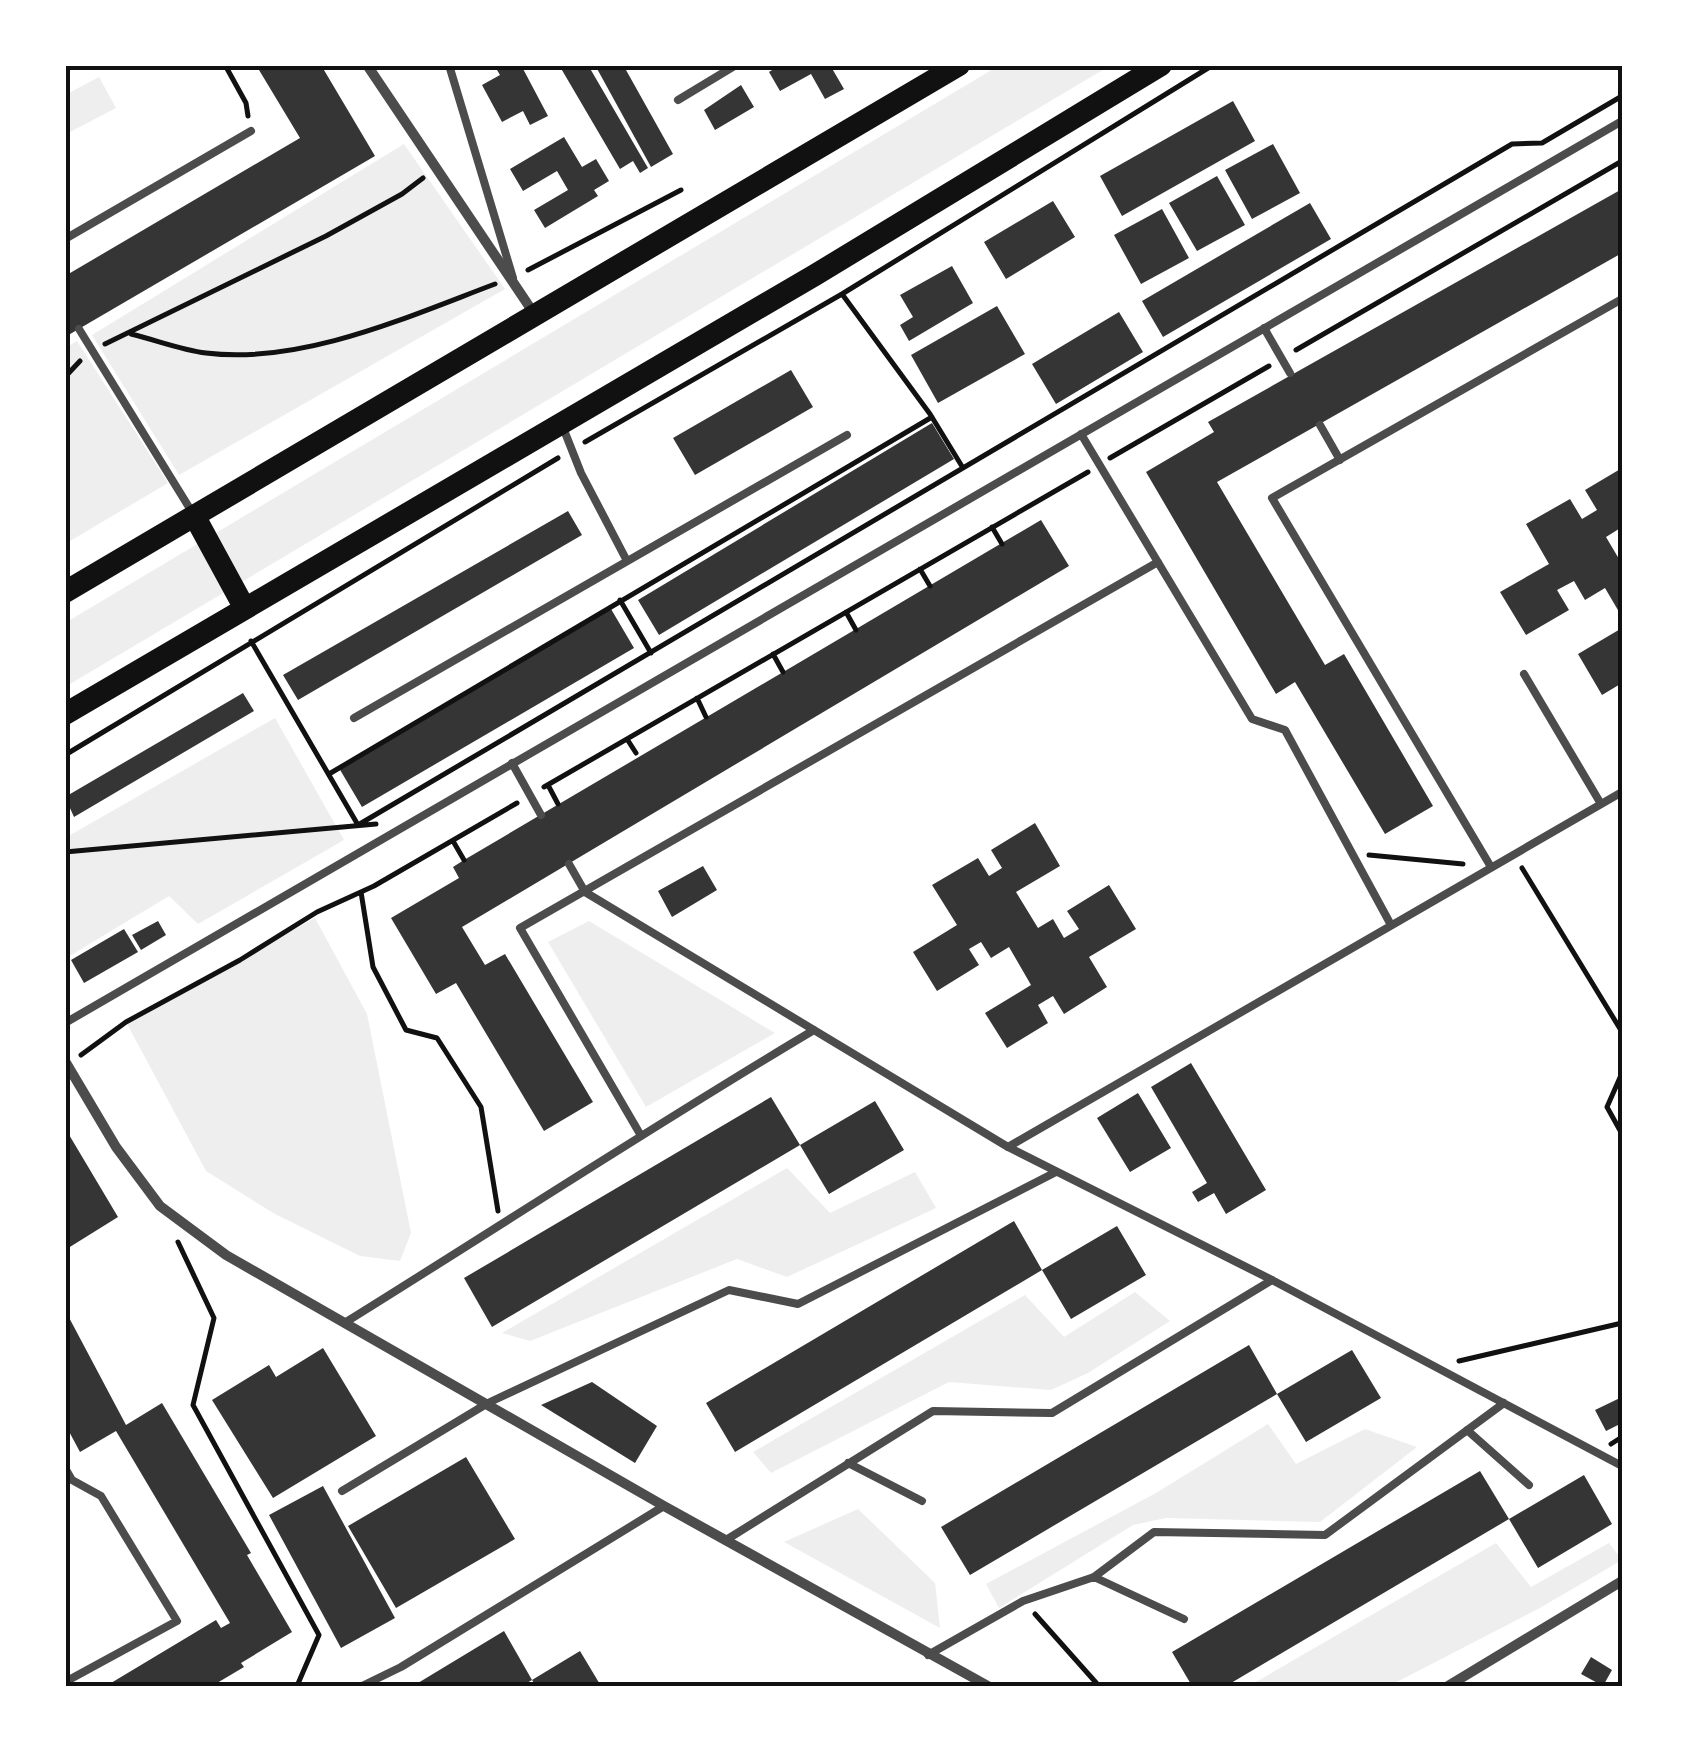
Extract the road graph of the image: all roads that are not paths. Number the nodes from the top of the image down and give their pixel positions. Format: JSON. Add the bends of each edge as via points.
{"nodes":[{"id":1,"x":367,"y":65,"type":"edge"},
{"id":2,"x":449,"y":65,"type":"edge"},
{"id":3,"x":736,"y":65,"type":"edge"},
{"id":4,"x":959,"y":65,"type":"edge"},
{"id":5,"x":1161,"y":65,"type":"edge"},
{"id":6,"x":678,"y":100,"type":"dead end"},
{"id":7,"x":1622,"y":121,"type":"edge"},
{"id":8,"x":250,"y":132,"type":"road end"},
{"id":9,"x":65,"y":239,"type":"edge"},
{"id":10,"x":514,"y":278,"type":"junction"},
{"id":11,"x":1622,"y":299,"type":"edge"},
{"id":12,"x":536,"y":314,"type":"junction"},
{"id":13,"x":1264,"y":328,"type":"junction"},
{"id":14,"x":78,"y":329,"type":"dead end"},
{"id":15,"x":1290,"y":373,"type":"dead end"},
{"id":16,"x":561,"y":422,"type":"junction"},
{"id":17,"x":1320,"y":425,"type":"dead end"},
{"id":18,"x":1081,"y":434,"type":"junction"},
{"id":19,"x":847,"y":435,"type":"dead end"},
{"id":20,"x":1340,"y":460,"type":"junction"},
{"id":21,"x":195,"y":516,"type":"junction"},
{"id":22,"x":627,"y":560,"type":"junction"},
{"id":23,"x":1158,"y":562,"type":"junction"},
{"id":24,"x":65,"y":592,"type":"edge"},
{"id":25,"x":244,"y":607,"type":"junction"},
{"id":26,"x":1524,"y":674,"type":"dead end"},
{"id":27,"x":65,"y":714,"type":"edge"},
{"id":28,"x":354,"y":718,"type":"dead end"},
{"id":29,"x":512,"y":762,"type":"junction"},
{"id":30,"x":1622,"y":792,"type":"edge"},
{"id":31,"x":1601,"y":804,"type":"junction"},
{"id":32,"x":541,"y":814,"type":"dead end"},
{"id":33,"x":569,"y":864,"type":"dead end"},
{"id":34,"x":1491,"y":867,"type":"junction"},
{"id":35,"x":585,"y":892,"type":"junction"},
{"id":36,"x":1392,"y":925,"type":"junction"},
{"id":37,"x":65,"y":1024,"type":"edge"},
{"id":38,"x":814,"y":1030,"type":"junction"},
{"id":39,"x":66,"y":1063,"type":"edge"},
{"id":40,"x":640,"y":1134,"type":"junction"},
{"id":41,"x":1008,"y":1147,"type":"junction"},
{"id":42,"x":1056,"y":1172,"type":"junction"},
{"id":43,"x":1272,"y":1280,"type":"junction"},
{"id":44,"x":346,"y":1322,"type":"junction"},
{"id":45,"x":1504,"y":1402,"type":"junction"},
{"id":46,"x":488,"y":1403,"type":"junction"},
{"id":47,"x":1467,"y":1430,"type":"junction"},
{"id":48,"x":848,"y":1463,"type":"junction"},
{"id":49,"x":1622,"y":1466,"type":"edge"},
{"id":50,"x":65,"y":1468,"type":"edge"},
{"id":51,"x":1529,"y":1485,"type":"dead end"},
{"id":52,"x":342,"y":1490,"type":"dead end"},
{"id":53,"x":922,"y":1502,"type":"dead end"},
{"id":54,"x":664,"y":1506,"type":"junction"},
{"id":55,"x":726,"y":1540,"type":"junction"},
{"id":56,"x":1094,"y":1577,"type":"junction"},
{"id":57,"x":1622,"y":1581,"type":"edge"},
{"id":58,"x":1184,"y":1619,"type":"dead end"},
{"id":59,"x":928,"y":1655,"type":"junction"},
{"id":60,"x":65,"y":1682,"type":"edge"},
{"id":61,"x":362,"y":1686,"type":"edge"},
{"id":62,"x":988,"y":1686,"type":"edge"},
{"id":63,"x":1448,"y":1686,"type":"edge"}],
"edges":[{"from":1,"to":10,"type":"street"},
{"from":2,"to":10,"type":"lane"},
{"from":3,"to":6,"type":"lane"},
{"from":4,"to":12,"type":"highway"},
{"from":5,"to":16,"type":"highway"},
{"from":7,"to":13,"type":"lane"},
{"from":8,"to":9,"type":"lane"},
{"from":10,"to":12,"type":"street"},
{"from":11,"to":20,"type":"lane"},
{"from":12,"to":21,"type":"highway"},
{"from":13,"to":15,"type":"lane"},
{"from":13,"to":18,"type":"lane"},
{"from":14,"to":21,"type":"lane"},
{"from":16,"to":22,"type":"lane"},
{"from":16,"to":25,"type":"highway"},
{"from":17,"to":20,"type":"lane"},
{"from":18,"to":23,"type":"lane"},
{"from":18,"to":29,"type":"lane"},
{"from":19,"to":22,"type":"lane"},
{"from":20,"to":34,"type":"lane","via":[[1272,498]]},
{"from":21,"to":24,"type":"highway"},
{"from":21,"to":25,"type":"highway"},
{"from":22,"to":28,"type":"lane"},
{"from":23,"to":35,"type":"lane"},
{"from":23,"to":36,"type":"lane","via":[[1252,718],[1285,730]]},
{"from":25,"to":27,"type":"highway"},
{"from":26,"to":31,"type":"lane"},
{"from":29,"to":32,"type":"lane"},
{"from":29,"to":37,"type":"lane"},
{"from":30,"to":31,"type":"lane"},
{"from":31,"to":34,"type":"lane"},
{"from":33,"to":35,"type":"lane"},
{"from":34,"to":36,"type":"lane"},
{"from":35,"to":38,"type":"lane"},
{"from":35,"to":40,"type":"lane","via":[[520,928]]},
{"from":36,"to":41,"type":"lane"},
{"from":38,"to":40,"type":"lane"},
{"from":38,"to":41,"type":"lane"},
{"from":39,"to":44,"type":"street","via":[[160,1206],[226,1254]]},
{"from":40,"to":44,"type":"lane"},
{"from":41,"to":42,"type":"lane"},
{"from":42,"to":43,"type":"lane"},
{"from":42,"to":46,"type":"lane","via":[[798,1304],[730,1290]]},
{"from":43,"to":45,"type":"lane"},
{"from":43,"to":48,"type":"lane","via":[[1052,1412],[933,1411]]},
{"from":44,"to":46,"type":"street"},
{"from":45,"to":47,"type":"lane"},
{"from":45,"to":49,"type":"lane"},
{"from":46,"to":52,"type":"lane"},
{"from":46,"to":54,"type":"street"},
{"from":47,"to":51,"type":"lane"},
{"from":47,"to":56,"type":"lane","via":[[1326,1534],[1154,1532]]},
{"from":48,"to":53,"type":"lane"},
{"from":48,"to":55,"type":"lane"},
{"from":50,"to":60,"type":"lane","via":[[72,1480],[101,1496],[177,1621]]},
{"from":54,"to":55,"type":"street"},
{"from":54,"to":61,"type":"lane"},
{"from":55,"to":59,"type":"street"},
{"from":56,"to":58,"type":"lane"},
{"from":56,"to":59,"type":"lane","via":[[1022,1601]]},
{"from":57,"to":63,"type":"street"},
{"from":59,"to":62,"type":"street"}]}
